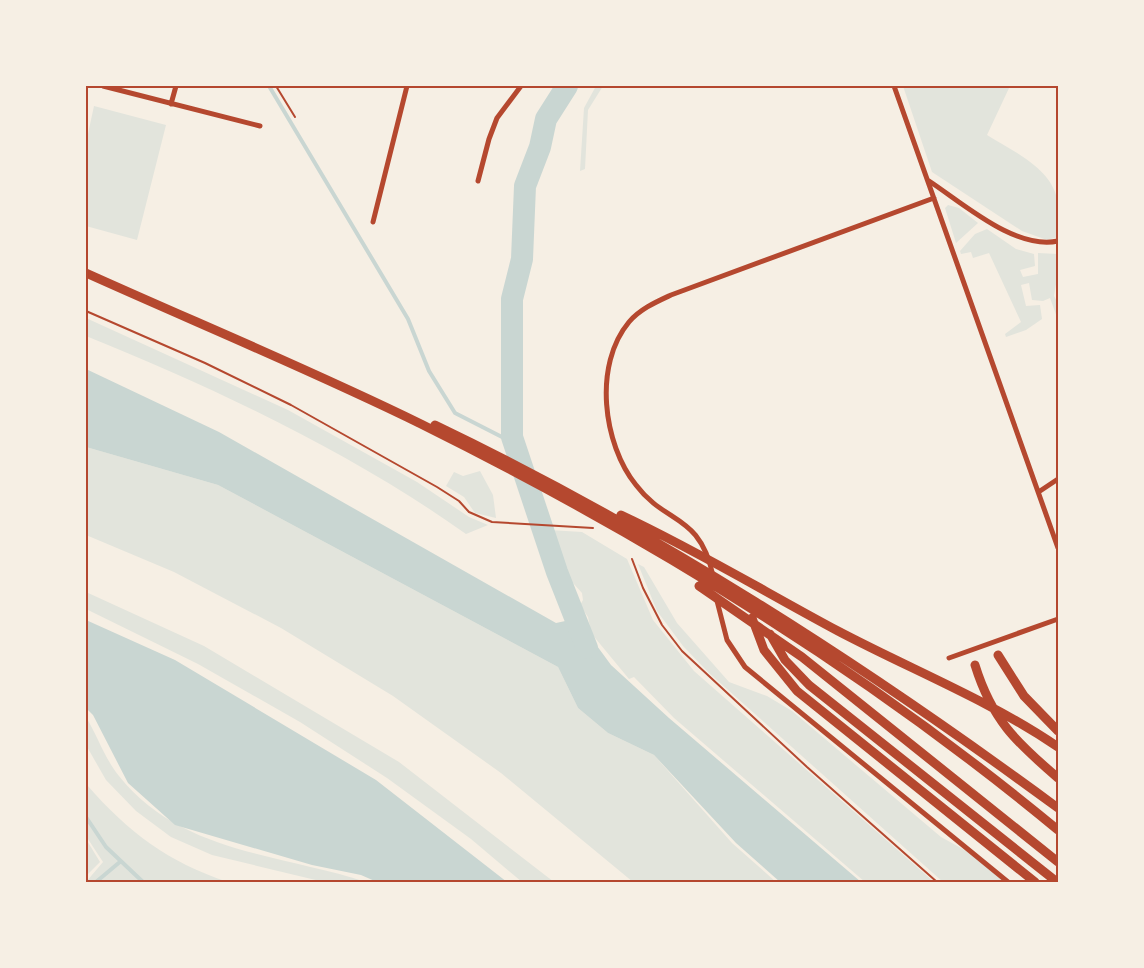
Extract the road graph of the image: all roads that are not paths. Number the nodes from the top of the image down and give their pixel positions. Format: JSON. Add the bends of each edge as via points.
{"nodes":[{"id":1,"x":103,"y":86,"type":"edge"},
{"id":2,"x":176,"y":86,"type":"edge"},
{"id":3,"x":407,"y":86,"type":"edge"},
{"id":4,"x":520,"y":86,"type":"edge"},
{"id":5,"x":894,"y":86,"type":"edge"},
{"id":6,"x":171,"y":104,"type":"junction"},
{"id":7,"x":260,"y":126,"type":"dead end"},
{"id":8,"x":478,"y":181,"type":"dead end"},
{"id":9,"x":928,"y":181,"type":"junction"},
{"id":10,"x":934,"y":198,"type":"junction"},
{"id":11,"x":374,"y":222,"type":"dead end"},
{"id":12,"x":1059,"y":242,"type":"edge"},
{"id":13,"x":86,"y":268,"type":"edge"},
{"id":14,"x":86,"y":273,"type":"edge"},
{"id":15,"x":1059,"y":479,"type":"edge"},
{"id":16,"x":544,"y":483,"type":"junction"},
{"id":17,"x":1040,"y":491,"type":"junction"},
{"id":18,"x":1059,"y":548,"type":"edge"},
{"id":19,"x":750,"y":577,"type":"dead end"},
{"id":20,"x":762,"y":582,"type":"dead end"},
{"id":21,"x":1059,"y":619,"type":"edge"},
{"id":22,"x":998,"y":655,"type":"dead end"},
{"id":23,"x":950,"y":658,"type":"dead end"},
{"id":24,"x":975,"y":665,"type":"dead end"},
{"id":25,"x":1059,"y":731,"type":"edge"},
{"id":26,"x":1059,"y":747,"type":"edge"},
{"id":27,"x":1059,"y":778,"type":"edge"},
{"id":28,"x":1059,"y":808,"type":"edge"},
{"id":29,"x":1059,"y":830,"type":"edge"},
{"id":30,"x":1059,"y":862,"type":"edge"},
{"id":31,"x":1008,"y":882,"type":"edge"},
{"id":32,"x":1035,"y":882,"type":"edge"},
{"id":33,"x":1057,"y":882,"type":"edge"}],
"edges":[{"from":1,"to":6,"type":"street"},
{"from":2,"to":6,"type":"street"},
{"from":3,"to":11,"type":"street"},
{"from":4,"to":8,"type":"street","via":[[497,118]]},
{"from":5,"to":9,"type":"street"},
{"from":6,"to":7,"type":"street"},
{"from":9,"to":10,"type":"street"},
{"from":9,"to":12,"type":"street","via":[[1010,234],[1046,244]]},
{"from":10,"to":17,"type":"street"},
{"from":10,"to":31,"type":"street","via":[[649,306],[630,321],[617,343],[610,369],[609,428],[615,452],[629,476],[648,498],[690,527],[706,550],[722,628],[745,667]]},
{"from":13,"to":16,"type":"highway","via":[[420,418]]},
{"from":14,"to":16,"type":"highway"},
{"from":15,"to":17,"type":"street"},
{"from":16,"to":26,"type":"highway","via":[[679,543],[836,630],[974,697]]},
{"from":16,"to":28,"type":"highway","via":[[667,548],[782,618],[880,681]]},
{"from":16,"to":29,"type":"highway","via":[[850,675]]},
{"from":16,"to":30,"type":"highway","via":[[760,626]]},
{"from":17,"to":18,"type":"street"},
{"from":19,"to":32,"type":"highway","via":[[749,598],[756,634],[784,678]]},
{"from":20,"to":33,"type":"highway","via":[[768,631],[795,670],[828,701]]},
{"from":21,"to":23,"type":"street"},
{"from":22,"to":25,"type":"highway","via":[[1024,696]]},
{"from":24,"to":27,"type":"highway","via":[[996,716],[1016,740]]}]}
